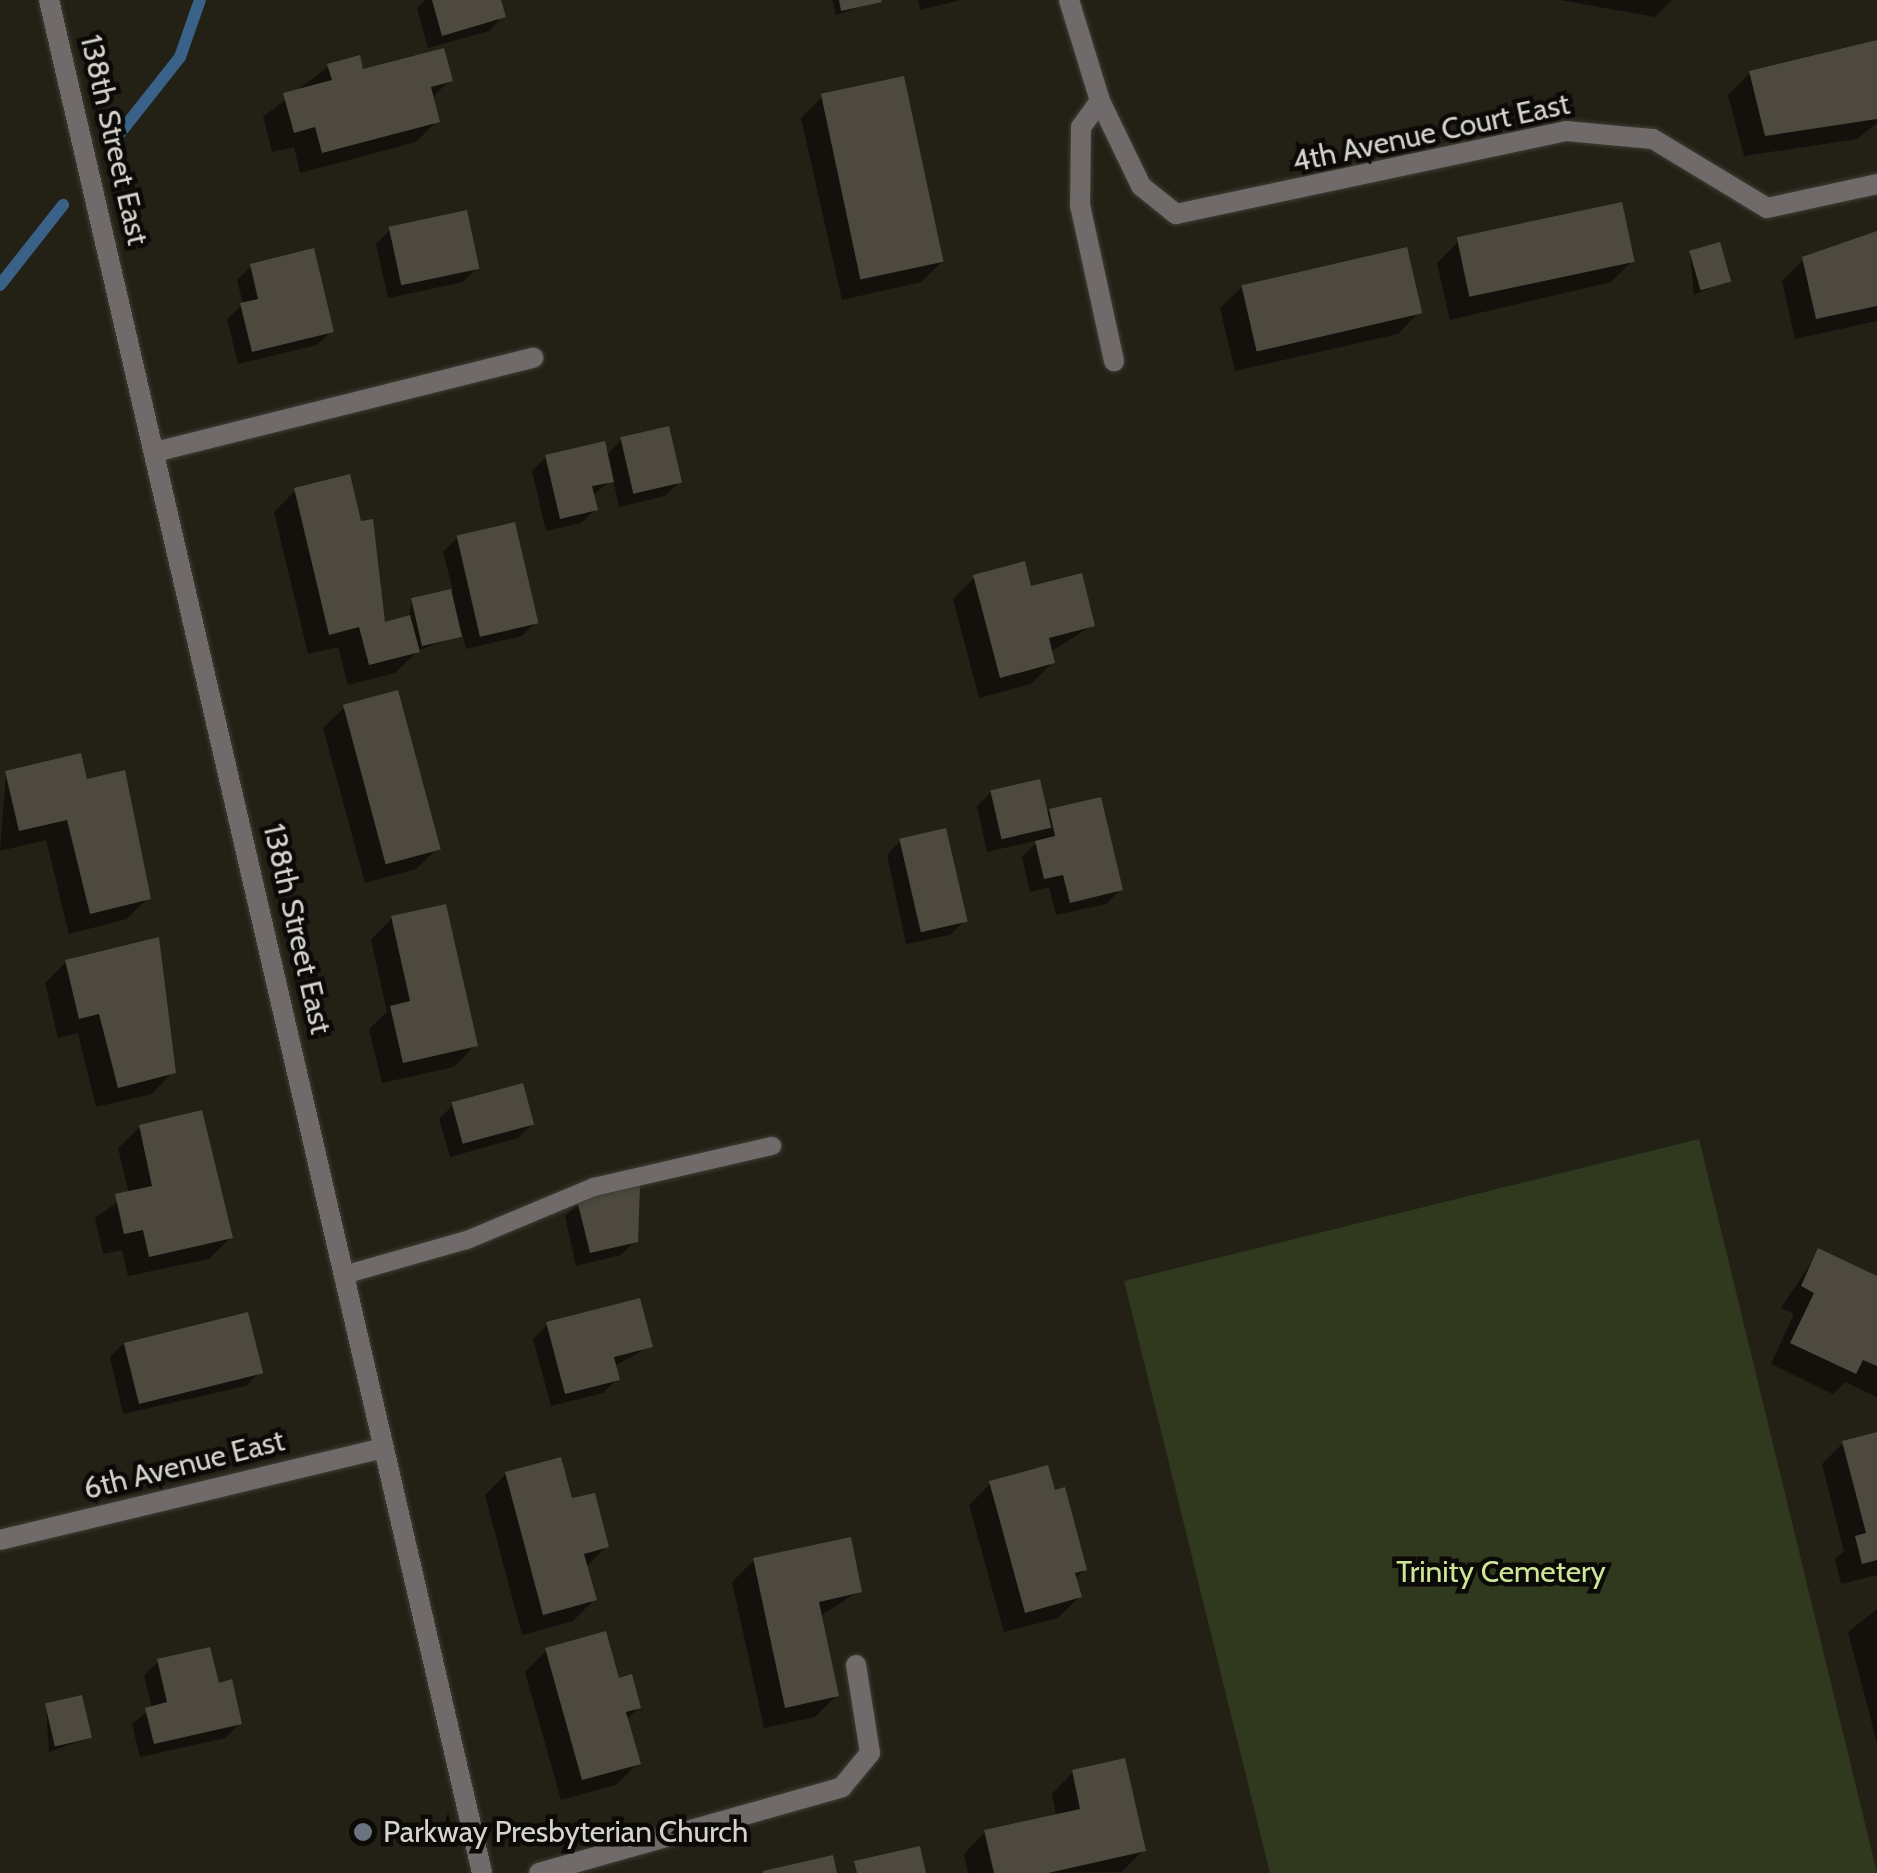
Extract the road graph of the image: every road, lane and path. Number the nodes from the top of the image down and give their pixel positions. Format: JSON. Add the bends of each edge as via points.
{"nodes":[{"id":1,"x":49,"y":0,"type":"edge"},
{"id":2,"x":1070,"y":0,"type":"edge"},
{"id":3,"x":1100,"y":101,"type":"junction"},
{"id":4,"x":1877,"y":184,"type":"edge"},
{"id":5,"x":533,"y":358,"type":"dead end"},
{"id":6,"x":1114,"y":361,"type":"dead end"},
{"id":7,"x":155,"y":452,"type":"junction"},
{"id":8,"x":772,"y":1146,"type":"dead end"},
{"id":9,"x":344,"y":1274,"type":"junction"},
{"id":10,"x":382,"y":1448,"type":"junction"},
{"id":11,"x":0,"y":1540,"type":"edge"},
{"id":12,"x":856,"y":1666,"type":"dead end"},
{"id":13,"x":482,"y":1873,"type":"edge"},
{"id":14,"x":539,"y":1873,"type":"edge"}],
"edges":[{"from":1,"to":7,"type":"street","name":"138th Street East"},
{"from":2,"to":3,"type":"street"},
{"from":3,"to":4,"type":"street","name":"4th Avenue Court East","via":[[1142,186],[1176,214],[1566,131],[1653,139],[1766,208]]},
{"from":3,"to":6,"type":"street","via":[[1081,127],[1080,205]]},
{"from":5,"to":7,"type":"street"},
{"from":7,"to":9,"type":"street","name":"138th Street East"},
{"from":8,"to":9,"type":"lane","via":[[594,1187],[467,1240]]},
{"from":9,"to":10,"type":"street","name":"138th Street East"},
{"from":10,"to":11,"type":"street","name":"6th Avenue East"},
{"from":10,"to":13,"type":"street","name":"138th Street East"},
{"from":12,"to":14,"type":"street","via":[[870,1732],[857,1776],[755,1816]]}]}
